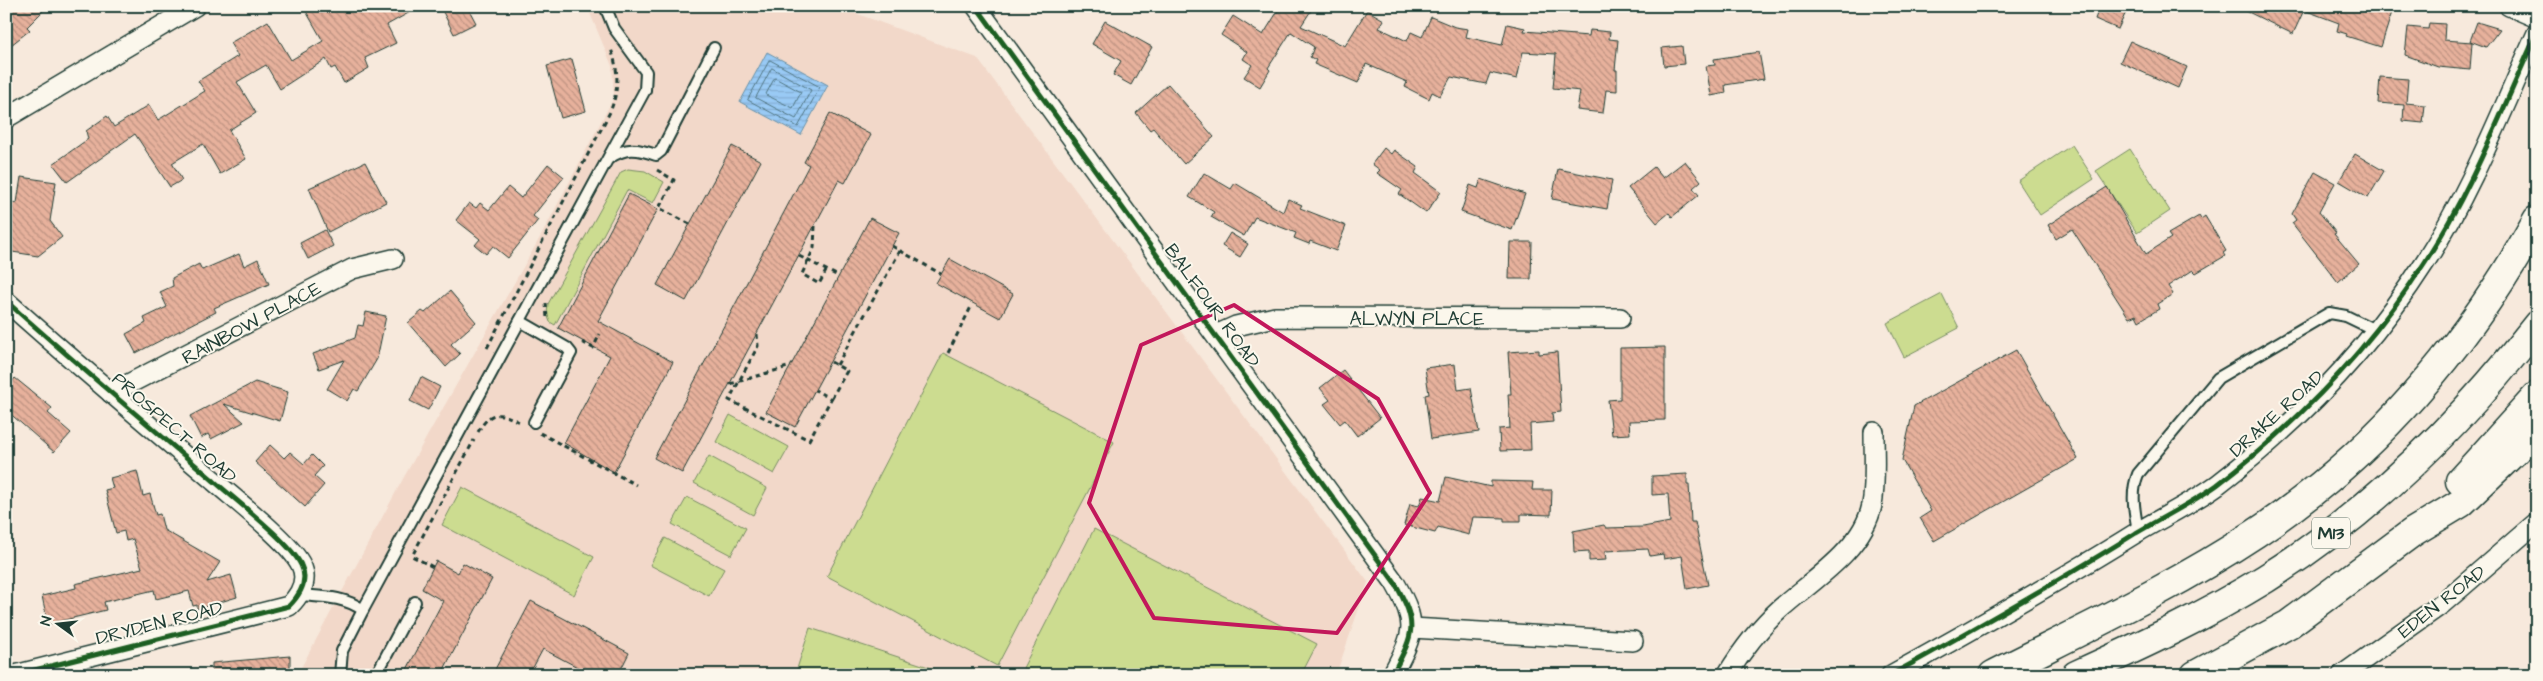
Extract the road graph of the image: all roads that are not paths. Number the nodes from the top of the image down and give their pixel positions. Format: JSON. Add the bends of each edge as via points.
{"nodes":[{"id":1,"x":195,"y":6,"type":"edge"},
{"id":2,"x":605,"y":6,"type":"edge"},
{"id":3,"x":976,"y":6,"type":"edge"},
{"id":4,"x":2509,"y":6,"type":"edge"},
{"id":5,"x":2537,"y":18,"type":"edge"},
{"id":6,"x":2537,"y":33,"type":"edge"},
{"id":7,"x":714,"y":48,"type":"dead end"},
{"id":8,"x":6,"y":118,"type":"edge"},
{"id":9,"x":608,"y":159,"type":"junction"},
{"id":10,"x":2537,"y":220,"type":"edge"},
{"id":11,"x":393,"y":259,"type":"dead end"},
{"id":12,"x":8,"y":307,"type":"edge"},
{"id":13,"x":1620,"y":318,"type":"dead end"},
{"id":14,"x":520,"y":321,"type":"junction"},
{"id":15,"x":2537,"y":325,"type":"edge"},
{"id":16,"x":2375,"y":330,"type":"junction"},
{"id":17,"x":1216,"y":335,"type":"junction"},
{"id":18,"x":111,"y":393,"type":"junction"},
{"id":19,"x":2537,"y":396,"type":"edge"},
{"id":20,"x":533,"y":426,"type":"road end"},
{"id":21,"x":2537,"y":430,"type":"edge"},
{"id":22,"x":1874,"y":432,"type":"dead end"},
{"id":23,"x":2537,"y":522,"type":"edge"},
{"id":24,"x":2138,"y":532,"type":"junction"},
{"id":25,"x":2413,"y":532,"type":"junction"},
{"id":26,"x":301,"y":592,"type":"junction"},
{"id":27,"x":415,"y":602,"type":"dead end"},
{"id":28,"x":363,"y":610,"type":"junction"},
{"id":29,"x":1412,"y":628,"type":"junction"},
{"id":30,"x":1633,"y":641,"type":"dead end"},
{"id":31,"x":16,"y":675,"type":"edge"},
{"id":32,"x":340,"y":675,"type":"edge"},
{"id":33,"x":376,"y":675,"type":"edge"},
{"id":34,"x":1392,"y":675,"type":"edge"},
{"id":35,"x":1727,"y":675,"type":"edge"},
{"id":36,"x":1892,"y":675,"type":"edge"},
{"id":37,"x":1993,"y":675,"type":"edge"},
{"id":38,"x":2076,"y":675,"type":"edge"},
{"id":39,"x":2195,"y":675,"type":"edge"},
{"id":40,"x":2342,"y":675,"type":"edge"}],
"edges":[{"from":1,"to":8,"type":"street"},
{"from":2,"to":9,"type":"lane","via":[[614,28],[646,72],[645,90]]},
{"from":3,"to":17,"type":"street","name":"BALFOUR ROAD"},
{"from":4,"to":5,"type":"street"},
{"from":6,"to":16,"type":"street","name":"DRAKE ROAD","via":[[2470,180],[2425,262]]},
{"from":7,"to":9,"type":"lane","via":[[661,151],[656,155],[635,149],[621,150]]},
{"from":9,"to":14,"type":"lane"},
{"from":10,"to":37,"type":"highway","via":[[2480,313],[2416,393],[2365,446],[2316,488],[2257,532],[2151,596]]},
{"from":11,"to":18,"type":"street","name":"RAINBOW PLACE","via":[[352,269]]},
{"from":12,"to":18,"type":"street","name":"PROSPECT ROAD"},
{"from":13,"to":17,"type":"street","name":"ALWYN PLACE","via":[[1275,317],[1236,326]]},
{"from":14,"to":20,"type":"lane","via":[[571,353]]},
{"from":14,"to":28,"type":"lane"},
{"from":15,"to":38,"type":"highway","number":"M13","via":[[2481,393],[2439,436],[2378,495],[2326,536],[2265,579],[2214,608],[2146,644]]},
{"from":16,"to":24,"type":"street","name":"DRAKE ROAD","via":[[2330,385],[2274,438],[2216,486]]},
{"from":16,"to":24,"type":"lane","via":[[2346,316],[2329,313],[2218,378],[2138,474],[2132,495]]},
{"from":17,"to":29,"type":"street","name":"BALFOUR ROAD","via":[[1395,583],[1405,600]]},
{"from":18,"to":26,"type":"street","name":"PROSPECT ROAD","via":[[291,551],[302,566]]},
{"from":19,"to":25,"type":"highway","number":"M13"},
{"from":21,"to":25,"type":"highway","via":[[2461,502]]},
{"from":22,"to":35,"type":"street","via":[[1872,505],[1863,526],[1843,556],[1758,632]]},
{"from":23,"to":40,"type":"street","name":"EDEN ROAD","via":[[2442,604]]},
{"from":24,"to":36,"type":"street","name":"DRAKE ROAD","via":[[2058,582]]},
{"from":25,"to":39,"type":"highway","number":"M13","via":[[2289,624]]},
{"from":26,"to":28,"type":"lane","via":[[339,598]]},
{"from":26,"to":31,"type":"street","name":"DRYDEN ROAD","via":[[290,606]]},
{"from":27,"to":33,"type":"lane"},
{"from":28,"to":32,"type":"lane","via":[[342,651]]},
{"from":29,"to":30,"type":"street"},
{"from":29,"to":34,"type":"street","via":[[1409,642]]}]}
